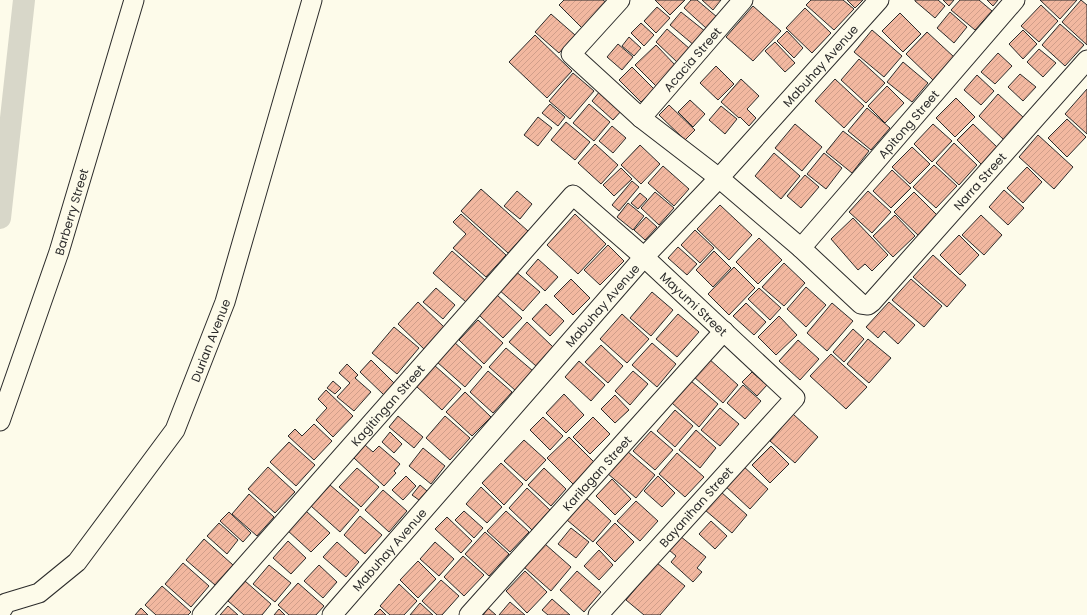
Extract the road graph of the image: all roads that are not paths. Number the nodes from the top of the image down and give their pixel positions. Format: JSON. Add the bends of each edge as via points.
{"nodes":[{"id":1,"x":134,"y":0,"type":"edge"},
{"id":2,"x":312,"y":0,"type":"edge"},
{"id":3,"x":620,"y":0,"type":"edge"},
{"id":4,"x":743,"y":0,"type":"edge"},
{"id":5,"x":879,"y":0,"type":"edge"},
{"id":6,"x":1015,"y":0,"type":"edge"},
{"id":7,"x":1087,"y":60,"type":"edge"},
{"id":8,"x":641,"y":118,"type":"junction"},
{"id":9,"x":719,"y":178,"type":"junction"},
{"id":10,"x":572,"y":195,"type":"joint"},
{"id":11,"x":801,"y":248,"type":"junction"},
{"id":12,"x":644,"y":257,"type":"junction"},
{"id":13,"x":724,"y":331,"type":"junction"},
{"id":14,"x":795,"y":398,"type":"joint"},
{"id":15,"x":0,"y":421,"type":"edge"},
{"id":16,"x":2,"y":604,"type":"edge"},
{"id":17,"x":202,"y":615,"type":"edge"},
{"id":18,"x":332,"y":615,"type":"edge"},
{"id":19,"x":469,"y":615,"type":"edge"},
{"id":20,"x":598,"y":615,"type":"edge"}],
"edges":[{"from":1,"to":15,"type":"street","name":"Barberry Street","via":[[60,252]]},
{"from":2,"to":16,"type":"street","name":"Durian Avenue","via":[[225,302],[175,430],[77,562],[39,593]]},
{"from":3,"to":8,"type":"street","via":[[571,54]]},
{"from":4,"to":8,"type":"street","name":"Acacia Street"},
{"from":5,"to":9,"type":"street","name":"Mabuhay Avenue"},
{"from":6,"to":11,"type":"street","name":"Apitong Street"},
{"from":7,"to":11,"type":"street","name":"Narra Street","via":[[868,305],[862,304]]},
{"from":8,"to":9,"type":"street"},
{"from":9,"to":11,"type":"street"},
{"from":9,"to":12,"type":"street","name":"Mabuhay Avenue"},
{"from":10,"to":12,"type":"street","name":"Mayumi Street"},
{"from":10,"to":17,"type":"street","name":"Kagitingan Street"},
{"from":12,"to":13,"type":"street","name":"Mayumi Street"},
{"from":12,"to":18,"type":"street","name":"Mabuhay Avenue"},
{"from":13,"to":14,"type":"street","name":"Mayumi Street"},
{"from":13,"to":19,"type":"street","name":"Karilagan Street"},
{"from":14,"to":20,"type":"street","name":"Bayanihan Street"}]}
